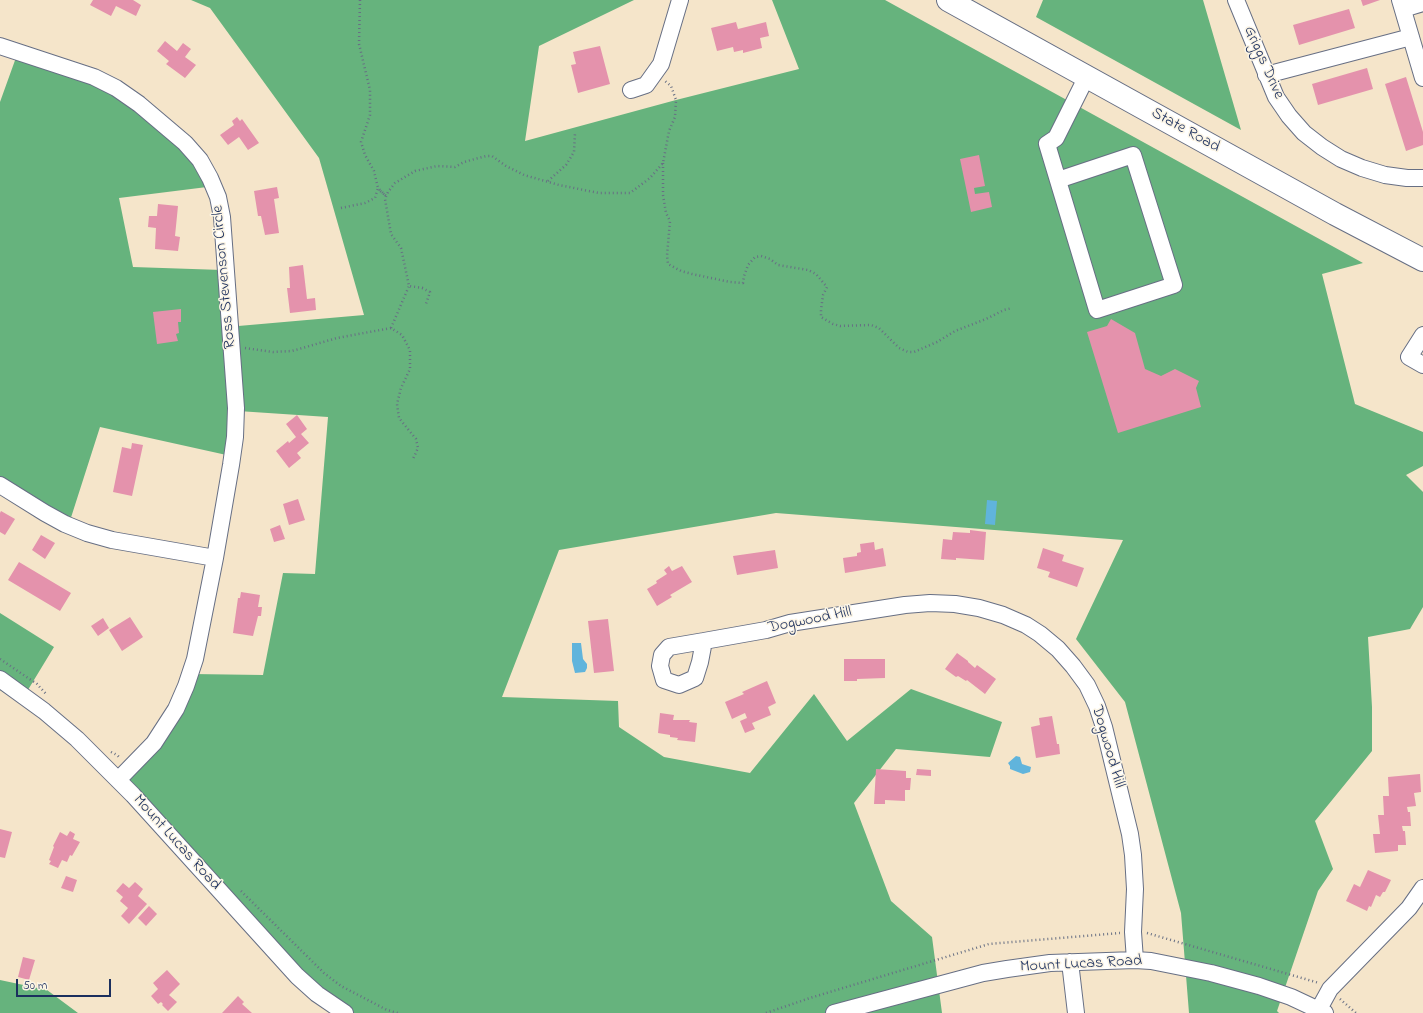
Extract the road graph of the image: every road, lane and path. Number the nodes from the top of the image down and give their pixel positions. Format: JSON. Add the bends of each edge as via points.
{"nodes":[{"id":1,"x":360,"y":0,"type":"edge"},
{"id":2,"x":680,"y":0,"type":"edge"},
{"id":3,"x":948,"y":0,"type":"edge"},
{"id":4,"x":1236,"y":0,"type":"edge"},
{"id":5,"x":1423,"y":3,"type":"edge"},
{"id":6,"x":1401,"y":5,"type":"edge"},
{"id":7,"x":1411,"y":37,"type":"junction"},
{"id":8,"x":0,"y":46,"type":"edge"},
{"id":9,"x":1421,"y":61,"type":"edge"},
{"id":10,"x":660,"y":64,"type":"junction"},
{"id":11,"x":1266,"y":75,"type":"junction"},
{"id":12,"x":1086,"y":76,"type":"junction"},
{"id":13,"x":1423,"y":78,"type":"edge"},
{"id":14,"x":630,"y":90,"type":"dead end"},
{"id":15,"x":575,"y":132,"type":"dead end"},
{"id":16,"x":663,"y":163,"type":"junction"},
{"id":17,"x":1423,"y":178,"type":"edge"},
{"id":18,"x":1058,"y":180,"type":"junction"},
{"id":19,"x":548,"y":181,"type":"junction"},
{"id":20,"x":378,"y":188,"type":"junction"},
{"id":21,"x":386,"y":196,"type":"junction"},
{"id":22,"x":341,"y":208,"type":"dead end"},
{"id":23,"x":1423,"y":260,"type":"edge"},
{"id":24,"x":409,"y":286,"type":"junction"},
{"id":25,"x":426,"y":304,"type":"dead end"},
{"id":26,"x":1012,"y":308,"type":"dead end"},
{"id":27,"x":391,"y":328,"type":"junction"},
{"id":28,"x":1423,"y":335,"type":"edge"},
{"id":29,"x":243,"y":347,"type":"dead end"},
{"id":30,"x":1423,"y":365,"type":"edge"},
{"id":31,"x":413,"y":459,"type":"dead end"},
{"id":32,"x":0,"y":485,"type":"edge"},
{"id":33,"x":214,"y":558,"type":"junction"},
{"id":34,"x":704,"y":642,"type":"dead end"},
{"id":35,"x":2,"y":683,"type":"edge"},
{"id":36,"x":118,"y":780,"type":"junction"},
{"id":37,"x":236,"y":886,"type":"dead end"},
{"id":38,"x":1423,"y":888,"type":"edge"},
{"id":39,"x":1135,"y":960,"type":"junction"},
{"id":40,"x":1070,"y":962,"type":"junction"},
{"id":41,"x":1322,"y":1011,"type":"edge"},
{"id":42,"x":345,"y":1013,"type":"edge"},
{"id":43,"x":398,"y":1013,"type":"edge"},
{"id":44,"x":834,"y":1013,"type":"edge"},
{"id":45,"x":1076,"y":1013,"type":"edge"}],
"edges":[{"from":1,"to":20,"type":"path","via":[[359,44],[370,90],[370,115],[361,142],[374,171]]},
{"from":2,"to":10,"type":"street"},
{"from":3,"to":12,"type":"highway","name":"State Road"},
{"from":4,"to":11,"type":"street","name":"Griggs Drive"},
{"from":5,"to":6,"type":"street"},
{"from":6,"to":7,"type":"street"},
{"from":7,"to":9,"type":"street"},
{"from":7,"to":11,"type":"street"},
{"from":8,"to":33,"type":"street","name":"Ross Stevenson Circle","via":[[94,77],[116,88],[185,143],[200,160],[218,197],[222,217],[236,408],[232,465]]},
{"from":9,"to":13,"type":"street"},
{"from":10,"to":14,"type":"street","via":[[646,85]]},
{"from":10,"to":16,"type":"path","via":[[664,80],[671,86],[676,100]]},
{"from":11,"to":17,"type":"street","name":"Griggs Drive","via":[[1276,97],[1289,116],[1304,133],[1322,147],[1362,168],[1385,175]]},
{"from":12,"to":18,"type":"street","via":[[1056,138],[1047,144]]},
{"from":12,"to":23,"type":"highway","name":"State Road"},
{"from":15,"to":19,"type":"path","via":[[574,152],[566,165]]},
{"from":16,"to":19,"type":"path","via":[[650,178],[630,193],[599,193]]},
{"from":16,"to":26,"type":"path","via":[[663,195],[670,221],[668,264],[681,271],[743,283],[748,265],[755,256],[770,259],[778,265],[808,270],[816,274],[827,287],[821,317],[840,326],[871,325],[879,328],[899,348],[908,352],[914,352],[955,331]]},
{"from":18,"to":18,"type":"street","via":[[1098,310],[1174,285],[1133,155]]},
{"from":19,"to":21,"type":"path","via":[[513,170],[492,156],[481,156],[455,167],[437,166],[415,171],[395,183]]},
{"from":20,"to":21,"type":"path"},
{"from":20,"to":22,"type":"path","via":[[375,198]]},
{"from":21,"to":24,"type":"path","via":[[391,234],[401,248]]},
{"from":24,"to":25,"type":"path","via":[[430,292]]},
{"from":24,"to":27,"type":"path"},
{"from":27,"to":29,"type":"path","via":[[337,338],[292,351],[273,352]]},
{"from":27,"to":31,"type":"path","via":[[402,335],[410,350],[410,369],[397,404],[400,418],[416,439],[418,448]]},
{"from":28,"to":30,"type":"street","via":[[1409,357]]},
{"from":32,"to":33,"type":"street","via":[[65,524],[88,533],[112,540]]},
{"from":33,"to":36,"type":"street","name":"Ross Stevenson Circle","via":[[195,659],[186,686],[176,709],[154,743]]},
{"from":34,"to":39,"type":"street","name":"Dogwood Hill","via":[[790,623],[930,603],[955,604],[985,610],[1026,625],[1040,634],[1074,666],[1087,685],[1104,727],[1133,855]]},
{"from":35,"to":36,"type":"street","name":"Mount Lucas Road","via":[[44,711],[77,739]]},
{"from":36,"to":42,"type":"street","name":"Mount Lucas Road","via":[[297,976],[317,994]]},
{"from":37,"to":43,"type":"path","via":[[324,974],[387,1010]]},
{"from":38,"to":41,"type":"street","via":[[1409,908],[1330,989]]},
{"from":39,"to":40,"type":"street","name":"Mount Lucas Road"},
{"from":39,"to":41,"type":"street","name":"Mount Lucas Road","via":[[1211,973],[1259,986]]},
{"from":40,"to":44,"type":"street","name":"Mount Lucas Road","via":[[983,973]]},
{"from":40,"to":45,"type":"street"}]}
